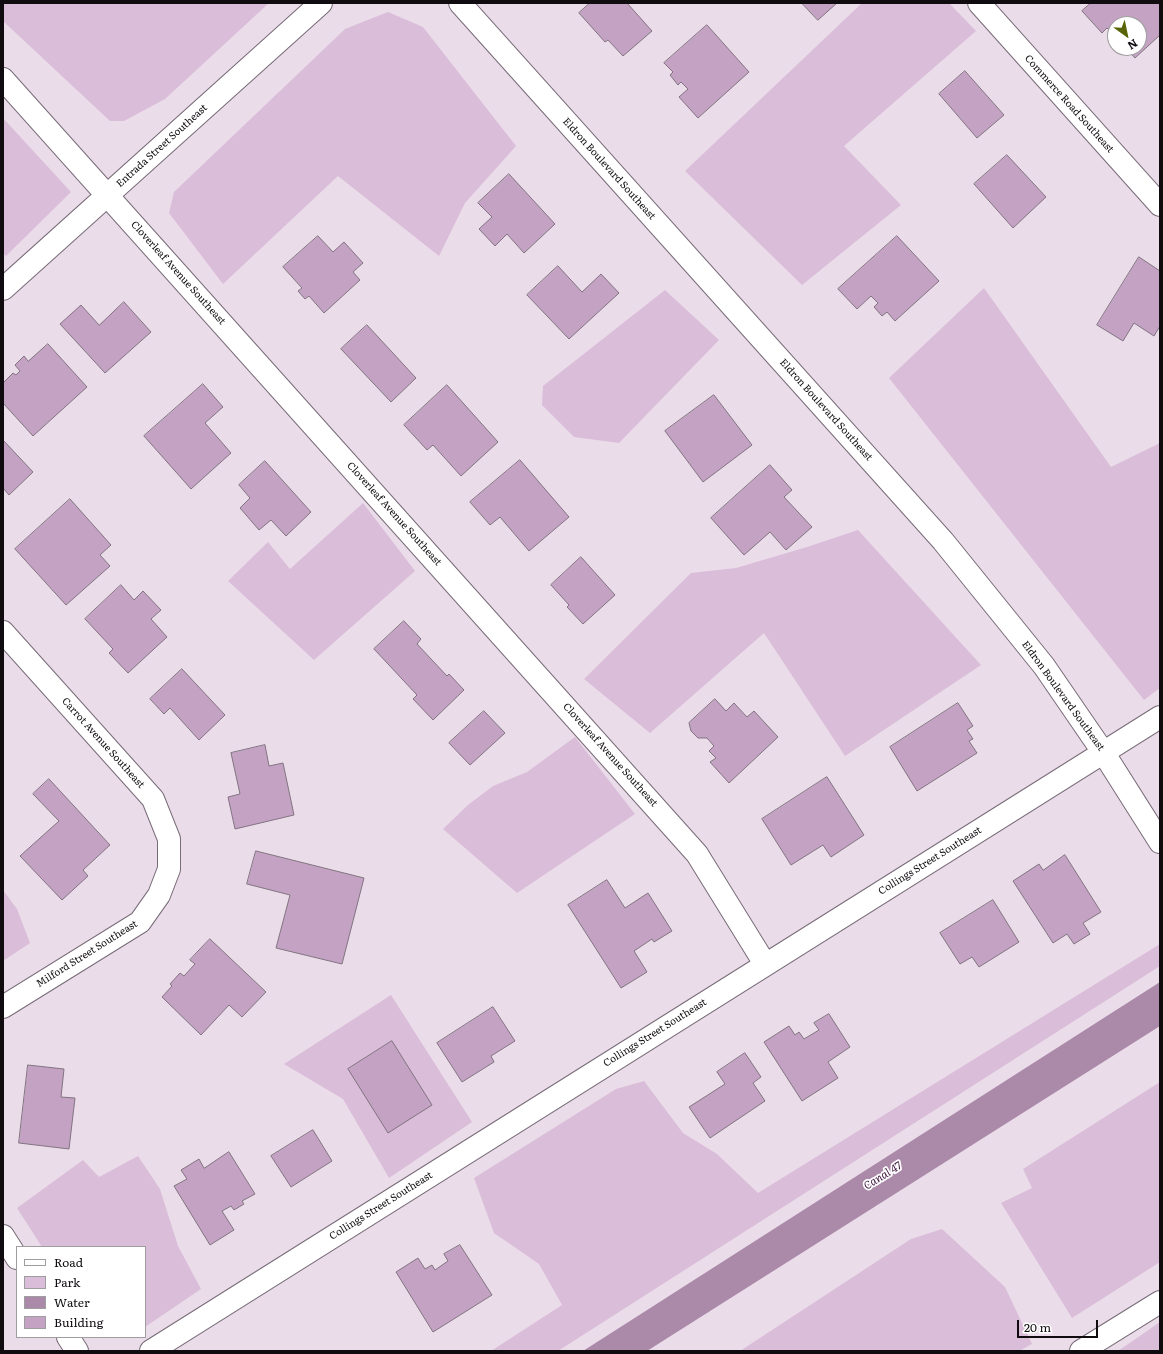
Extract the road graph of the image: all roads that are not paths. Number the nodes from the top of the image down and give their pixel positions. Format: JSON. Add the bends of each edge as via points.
{"nodes":[{"id":1,"x":321,"y":3,"type":"edge"},
{"id":2,"x":460,"y":3,"type":"edge"},
{"id":3,"x":979,"y":3,"type":"edge"},
{"id":4,"x":3,"y":79,"type":"edge"},
{"id":5,"x":108,"y":196,"type":"junction"},
{"id":6,"x":1160,"y":205,"type":"edge"},
{"id":7,"x":3,"y":289,"type":"edge"},
{"id":8,"x":3,"y":632,"type":"edge"},
{"id":9,"x":1160,"y":716,"type":"edge"},
{"id":10,"x":1103,"y":752,"type":"junction"},
{"id":11,"x":1160,"y":842,"type":"edge"},
{"id":12,"x":169,"y":869,"type":"joint"},
{"id":13,"x":765,"y":964,"type":"junction"},
{"id":14,"x":3,"y":1007,"type":"edge"},
{"id":15,"x":3,"y":1236,"type":"edge"},
{"id":16,"x":16,"y":1256,"type":"edge"},
{"id":17,"x":1160,"y":1302,"type":"edge"},
{"id":18,"x":69,"y":1338,"type":"edge"},
{"id":19,"x":76,"y":1351,"type":"edge"},
{"id":20,"x":151,"y":1351,"type":"edge"},
{"id":21,"x":1081,"y":1351,"type":"edge"}],
"edges":[{"from":1,"to":5,"type":"street","name":"Entrada Street Southeast"},
{"from":2,"to":10,"type":"street","name":"Eldron Boulevard Southeast","via":[[943,541],[1044,666]]},
{"from":3,"to":6,"type":"street","name":"Commerce Road Southeast"},
{"from":4,"to":5,"type":"street","name":"Cloverleaf Avenue Southeast"},
{"from":5,"to":7,"type":"street","name":"Entrada Street Southeast"},
{"from":5,"to":13,"type":"street","name":"Cloverleaf Avenue Southeast","via":[[697,854]]},
{"from":8,"to":12,"type":"street","name":"Carrot Avenue Southeast","via":[[153,799],[169,839]]},
{"from":9,"to":10,"type":"street","name":"Collings Street Southeast"},
{"from":10,"to":11,"type":"street","name":"Eldron Boulevard Southeast"},
{"from":10,"to":13,"type":"street","name":"Collings Street Southeast"},
{"from":12,"to":14,"type":"street","name":"Milford Street Southeast","via":[[159,895],[140,922]]},
{"from":13,"to":20,"type":"street","name":"Collings Street Southeast"},
{"from":15,"to":16,"type":"street"},
{"from":17,"to":21,"type":"street"},
{"from":18,"to":19,"type":"street"}]}
